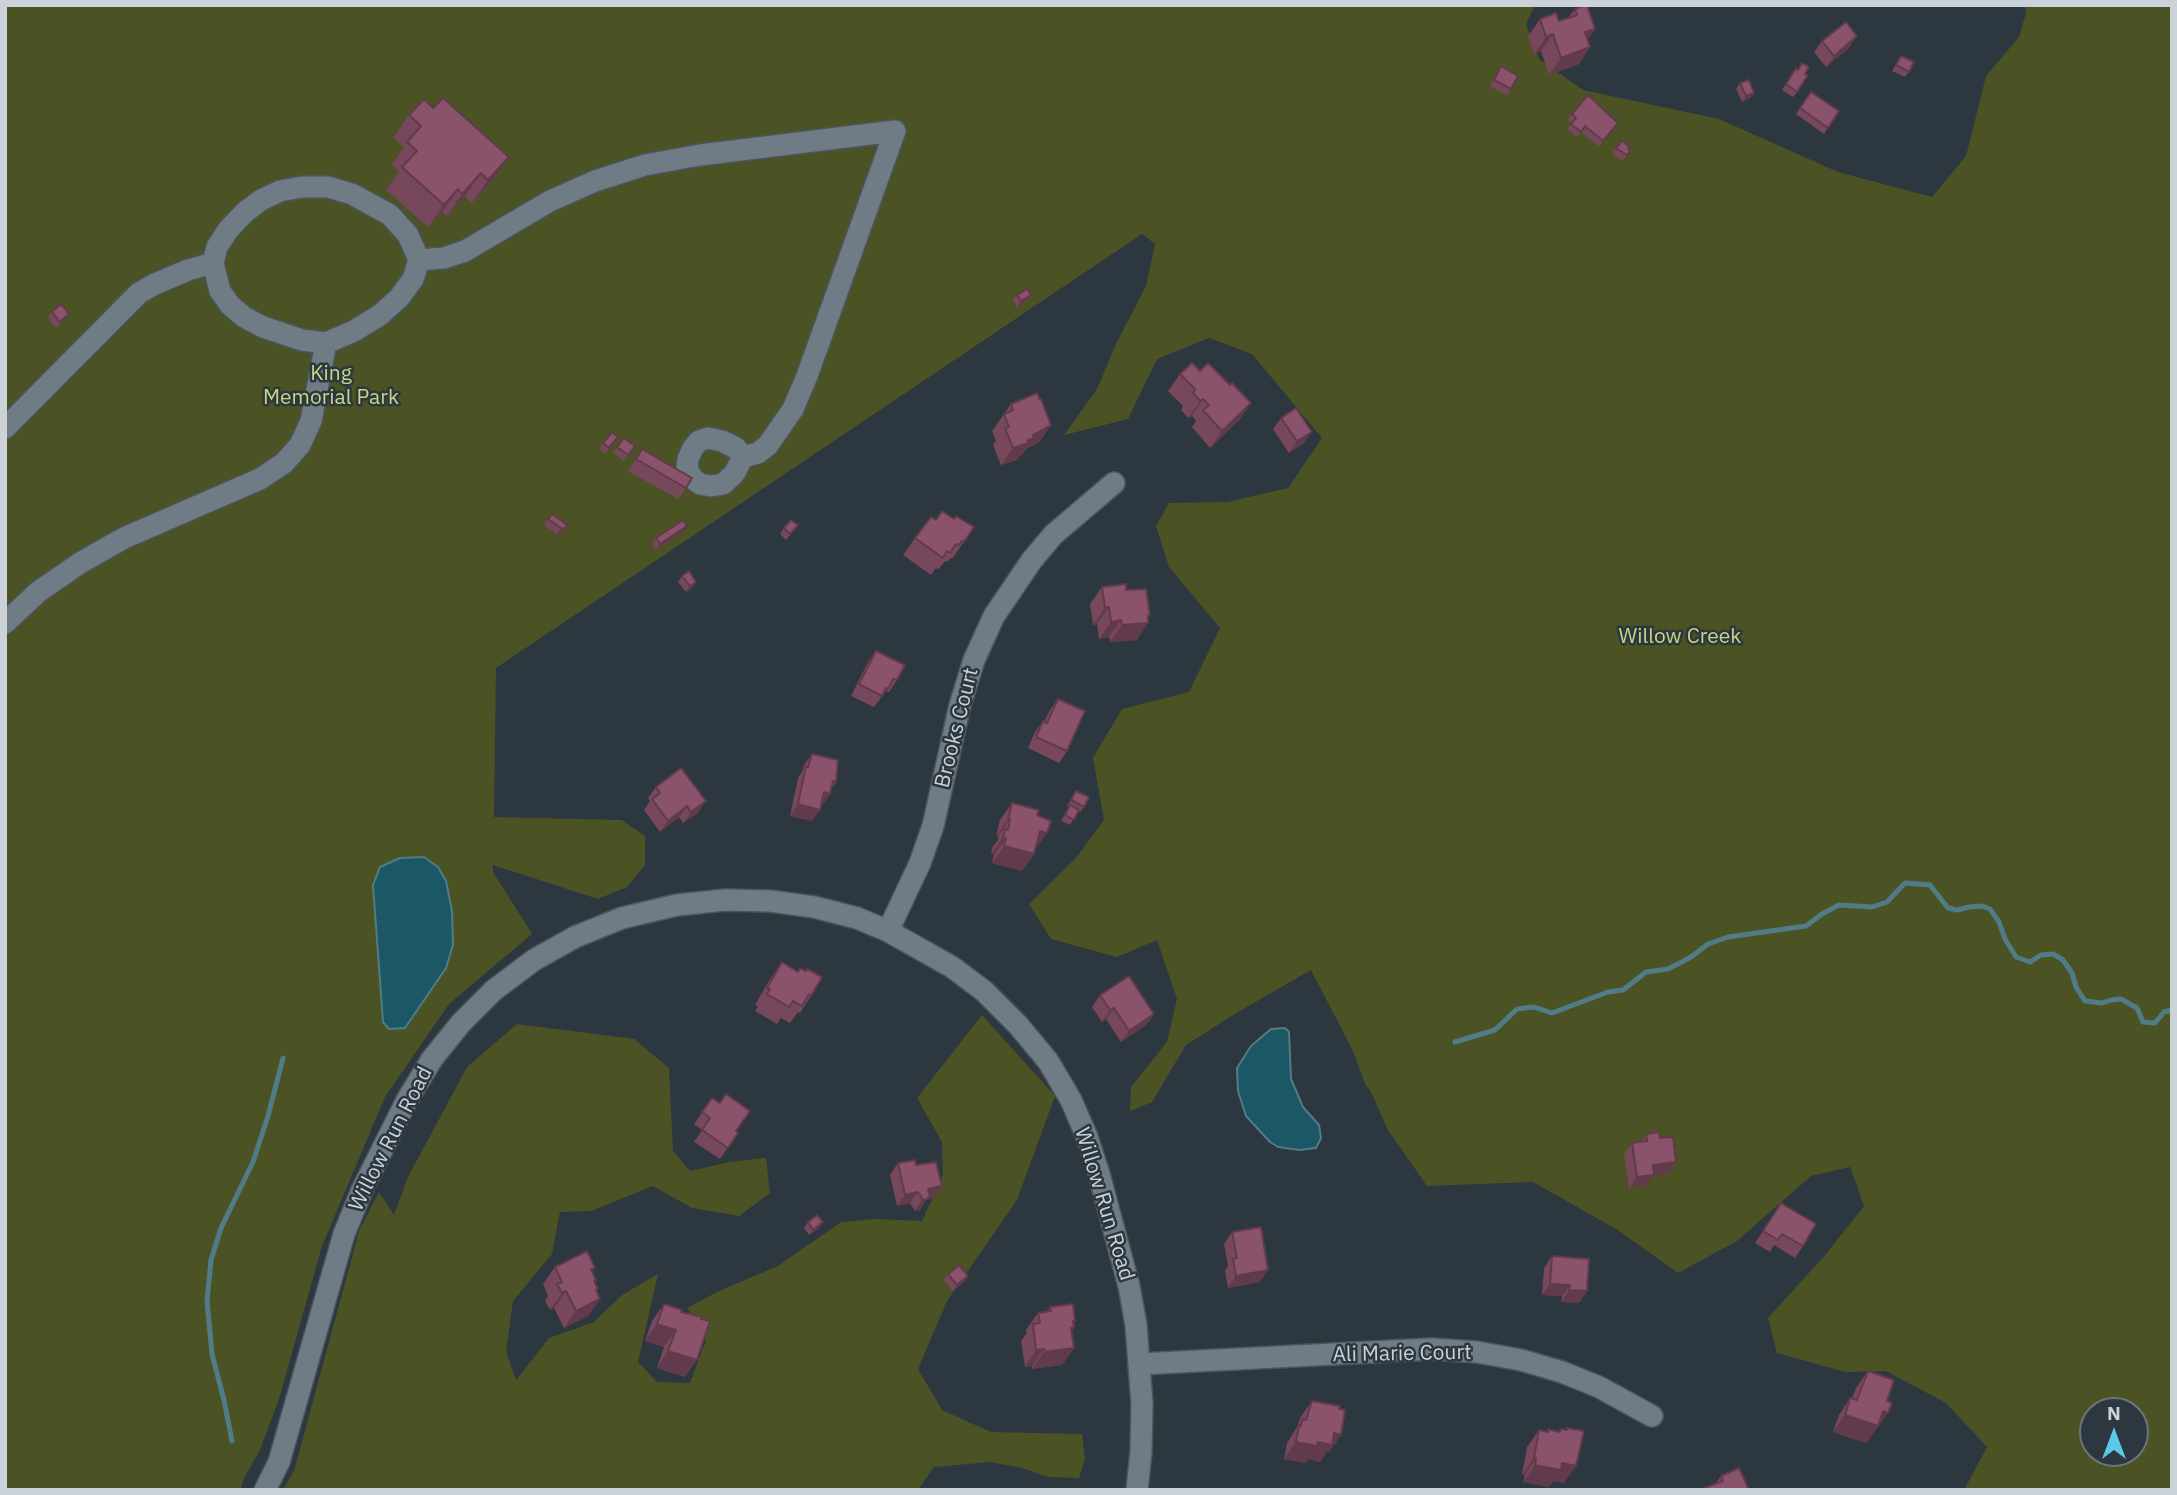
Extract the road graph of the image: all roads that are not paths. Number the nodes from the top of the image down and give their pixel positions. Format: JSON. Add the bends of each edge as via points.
{"nodes":[{"id":1,"x":419,"y":260,"type":"junction"},
{"id":2,"x":213,"y":263,"type":"junction"},
{"id":3,"x":326,"y":343,"type":"junction"},
{"id":4,"x":5,"y":428,"type":"edge"},
{"id":5,"x":743,"y":457,"type":"dead end"},
{"id":6,"x":1114,"y":483,"type":"dead end"},
{"id":7,"x":5,"y":623,"type":"edge"},
{"id":8,"x":888,"y":931,"type":"junction"},
{"id":9,"x":1140,"y":1364,"type":"junction"},
{"id":10,"x":1652,"y":1416,"type":"dead end"},
{"id":11,"x":265,"y":1490,"type":"edge"},
{"id":12,"x":1137,"y":1490,"type":"edge"}],
"edges":[{"from":1,"to":2,"type":"street","via":[[408,235],[372,203],[328,187],[302,187],[280,191],[245,212],[217,247]]},
{"from":1,"to":3,"type":"street","via":[[413,279],[380,315]]},
{"from":1,"to":5,"type":"street","via":[[465,251],[550,201],[645,165],[895,131],[793,410],[768,445]]},
{"from":2,"to":3,"type":"street","via":[[220,291],[244,317],[281,334]]},
{"from":2,"to":4,"type":"street","via":[[139,293]]},
{"from":3,"to":7,"type":"street","via":[[311,421],[300,445],[284,463],[260,479],[124,538],[80,563],[38,592]]},
{"from":6,"to":8,"type":"street","name":"Brooks Court","via":[[1053,535],[994,616],[960,705],[933,826]]},
{"from":8,"to":9,"type":"street","name":"Willow Run Road","via":[[953,967],[984,991],[1041,1052],[1071,1100],[1100,1174],[1129,1286]]},
{"from":8,"to":11,"type":"street","name":"Willow Run Road","via":[[814,907],[770,901],[677,905],[622,918],[575,937],[494,990],[432,1059],[362,1190],[344,1234],[279,1462]]},
{"from":9,"to":10,"type":"street","name":"Ali Marie Court","via":[[1431,1349],[1477,1352],[1562,1372]]},
{"from":9,"to":12,"type":"street","name":"Willow Run Road","via":[[1142,1432]]}]}
